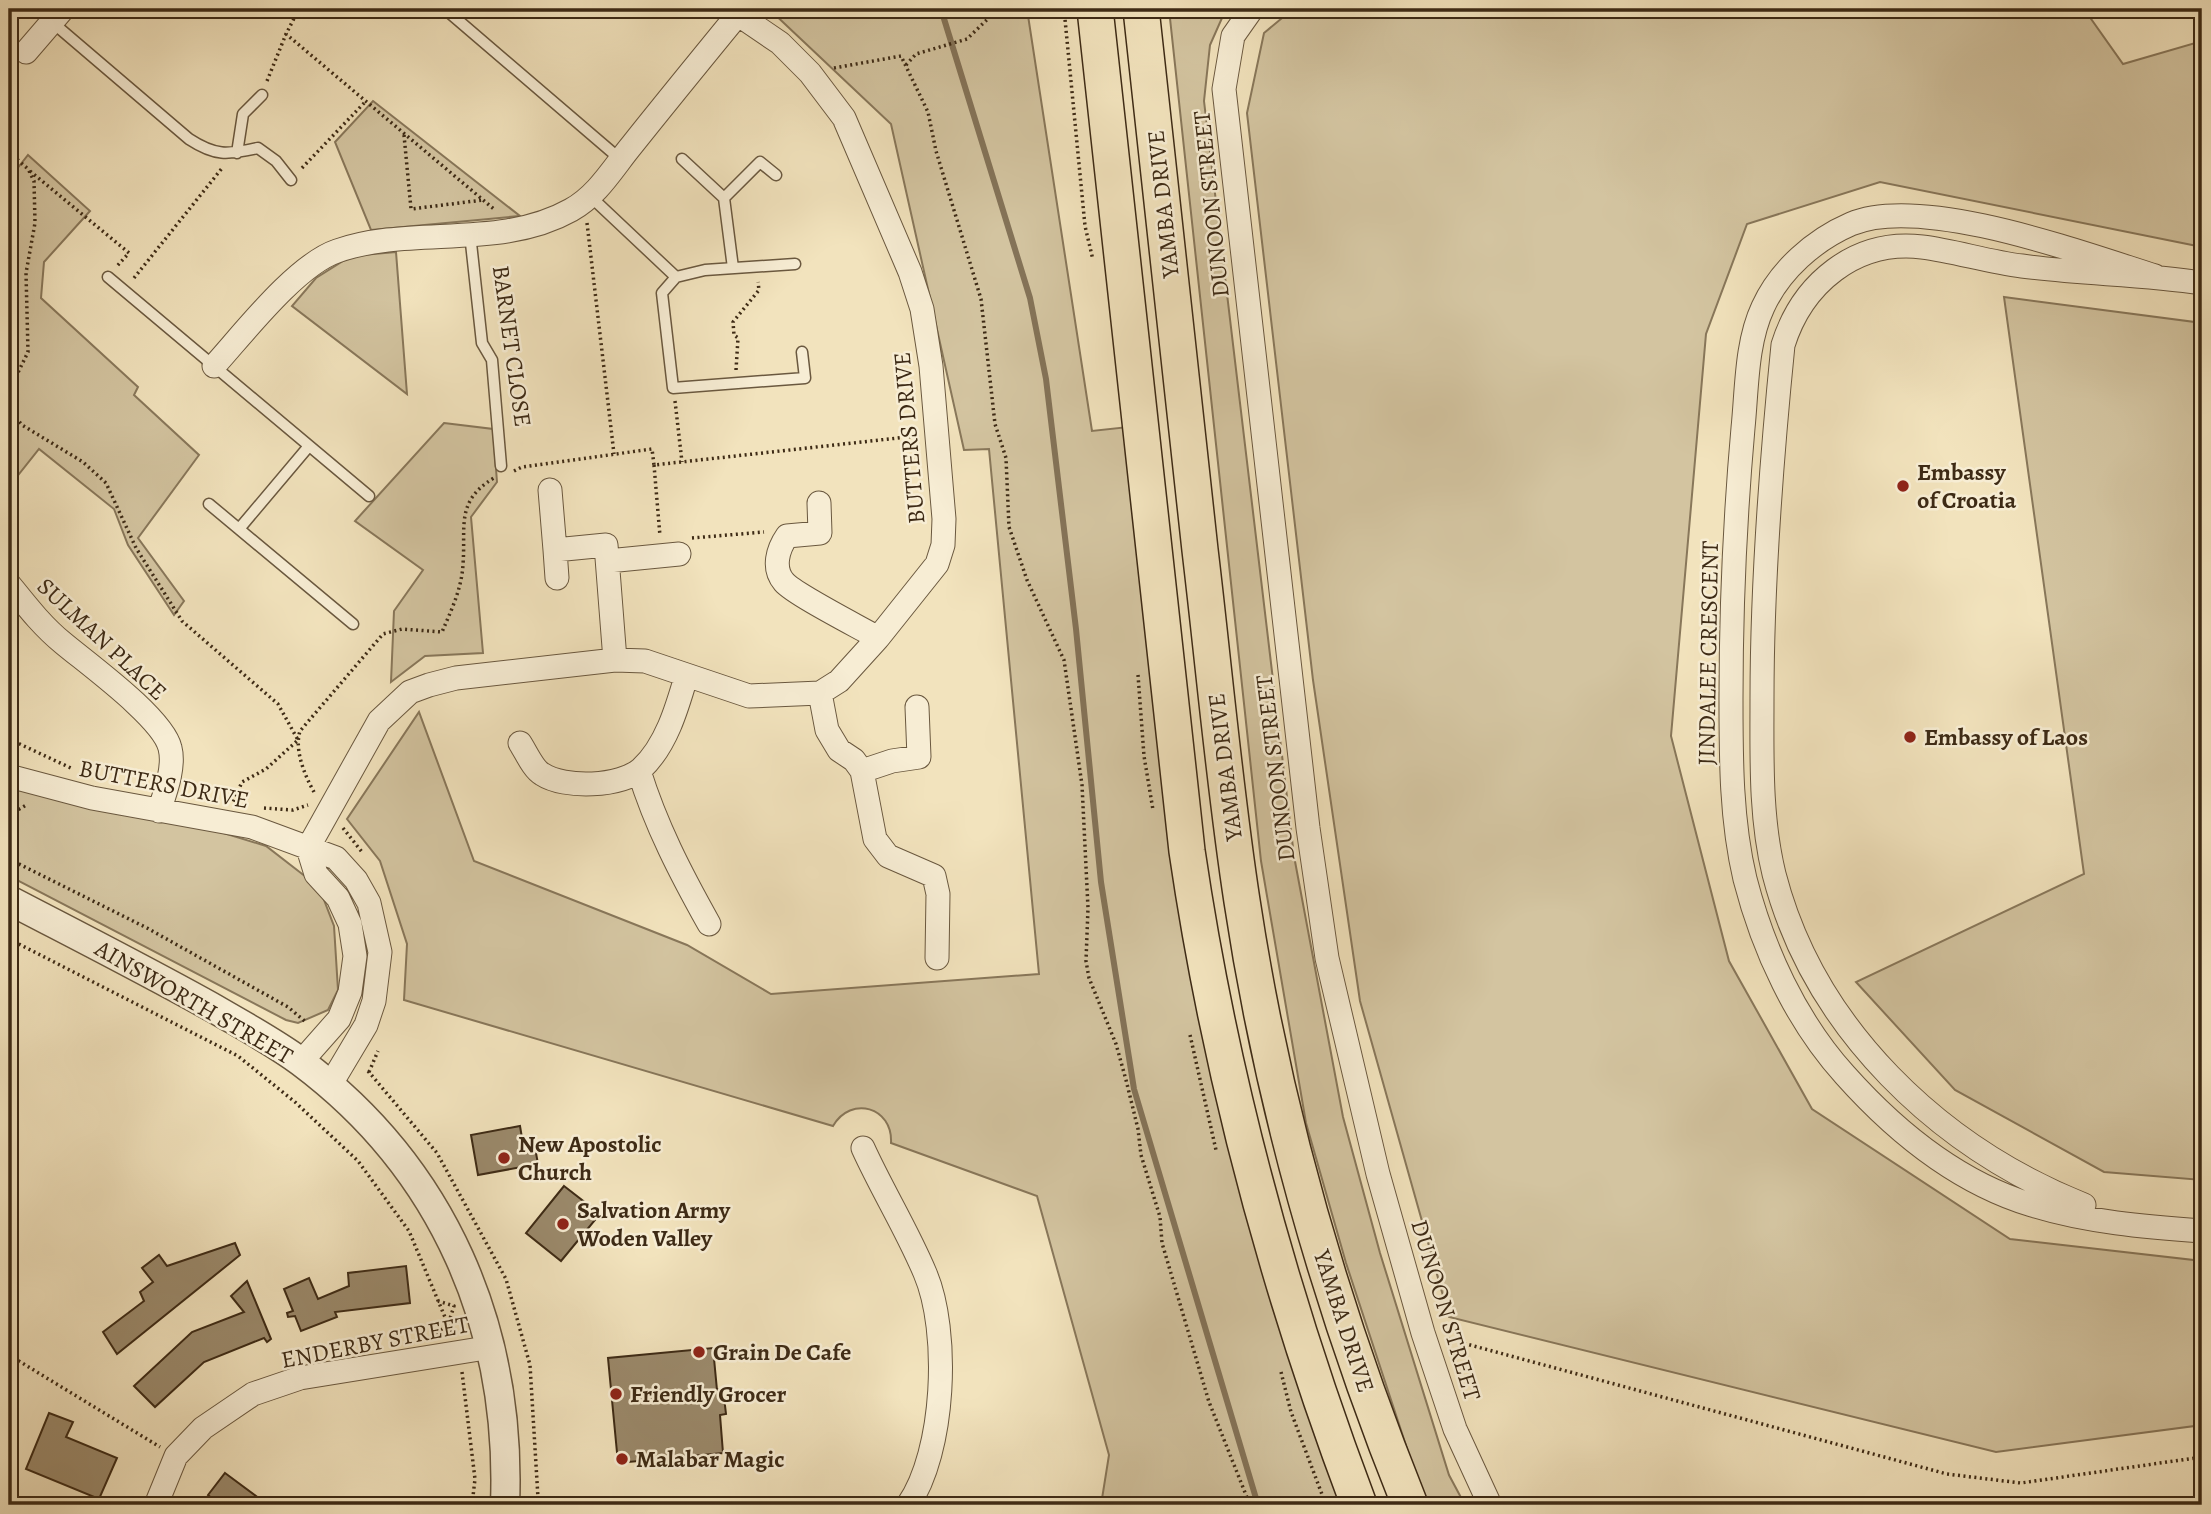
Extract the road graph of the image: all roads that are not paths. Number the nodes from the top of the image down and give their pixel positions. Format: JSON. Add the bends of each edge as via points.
{"nodes":[{"id":1,"x":445,"y":9,"type":"edge"},
{"id":2,"x":1095,"y":9,"type":"edge"},
{"id":3,"x":1141,"y":9,"type":"edge"},
{"id":4,"x":1252,"y":9,"type":"edge"},
{"id":5,"x":735,"y":11,"type":"edge"},
{"id":6,"x":57,"y":16,"type":"edge"},
{"id":7,"x":26,"y":52,"type":"dead end"},
{"id":8,"x":262,"y":95,"type":"road end"},
{"id":9,"x":237,"y":153,"type":"junction"},
{"id":10,"x":620,"y":159,"type":"junction"},
{"id":11,"x":682,"y":159,"type":"dead end"},
{"id":12,"x":776,"y":175,"type":"dead end"},
{"id":13,"x":291,"y":180,"type":"road end"},
{"id":14,"x":724,"y":198,"type":"junction"},
{"id":15,"x":587,"y":199,"type":"junction"},
{"id":16,"x":470,"y":234,"type":"junction"},
{"id":17,"x":795,"y":264,"type":"dead end"},
{"id":18,"x":733,"y":268,"type":"junction"},
{"id":19,"x":2155,"y":276,"type":"junction"},
{"id":20,"x":108,"y":277,"type":"road end"},
{"id":21,"x":677,"y":277,"type":"junction"},
{"id":22,"x":2202,"y":283,"type":"edge"},
{"id":23,"x":802,"y":352,"type":"dead end"},
{"id":24,"x":214,"y":366,"type":"junction"},
{"id":25,"x":309,"y":446,"type":"junction"},
{"id":26,"x":501,"y":466,"type":"dead end"},
{"id":27,"x":550,"y":489,"type":"dead end"},
{"id":28,"x":369,"y":496,"type":"dead end"},
{"id":29,"x":819,"y":503,"type":"dead end"},
{"id":30,"x":209,"y":504,"type":"dead end"},
{"id":31,"x":239,"y":529,"type":"junction"},
{"id":32,"x":555,"y":550,"type":"junction"},
{"id":33,"x":670,"y":555,"type":"road end"},
{"id":34,"x":608,"y":561,"type":"junction"},
{"id":35,"x":557,"y":578,"type":"dead end"},
{"id":36,"x":9,"y":584,"type":"edge"},
{"id":37,"x":353,"y":624,"type":"dead end"},
{"id":38,"x":878,"y":638,"type":"junction"},
{"id":39,"x":615,"y":660,"type":"junction"},
{"id":40,"x":686,"y":677,"type":"junction"},
{"id":41,"x":820,"y":693,"type":"junction"},
{"id":42,"x":917,"y":707,"type":"dead end"},
{"id":43,"x":520,"y":743,"type":"dead end"},
{"id":44,"x":639,"y":771,"type":"junction"},
{"id":45,"x":862,"y":771,"type":"junction"},
{"id":46,"x":9,"y":776,"type":"edge"},
{"id":47,"x":159,"y":811,"type":"junction"},
{"id":48,"x":308,"y":848,"type":"junction"},
{"id":49,"x":9,"y":900,"type":"edge"},
{"id":50,"x":709,"y":924,"type":"dead end"},
{"id":51,"x":937,"y":958,"type":"dead end"},
{"id":52,"x":301,"y":1062,"type":"junction"},
{"id":53,"x":329,"y":1087,"type":"junction"},
{"id":54,"x":863,"y":1148,"type":"dead end"},
{"id":55,"x":2136,"y":1226,"type":"junction"},
{"id":56,"x":2202,"y":1231,"type":"edge"},
{"id":57,"x":492,"y":1347,"type":"junction"},
{"id":58,"x":156,"y":1505,"type":"edge"},
{"id":59,"x":505,"y":1505,"type":"edge"},
{"id":60,"x":908,"y":1505,"type":"edge"},
{"id":61,"x":1359,"y":1505,"type":"edge"},
{"id":62,"x":1410,"y":1505,"type":"edge"},
{"id":63,"x":1490,"y":1505,"type":"edge"}],
"edges":[{"from":1,"to":10,"type":"lane"},
{"from":2,"to":61,"type":"main road","name":"YAMBA DRIVE","via":[[1183,812],[1204,956],[1264,1221],[1296,1329]]},
{"from":3,"to":62,"type":"main road","name":"YAMBA DRIVE","via":[[1231,820],[1254,972],[1276,1081],[1327,1271]]},
{"from":4,"to":63,"type":"street","name":"DUNOON STREET","via":[[1233,36],[1224,89],[1308,828],[1327,958],[1378,1174],[1423,1333],[1455,1429]]},
{"from":5,"to":10,"type":"street","name":"BARNET CLOSE"},
{"from":5,"to":38,"type":"street","name":"BUTTERS DRIVE","via":[[780,43],[844,118],[922,309],[937,434],[943,545],[937,564]]},
{"from":6,"to":7,"type":"street"},
{"from":6,"to":9,"type":"lane","via":[[189,139],[209,152]]},
{"from":8,"to":9,"type":"lane","via":[[243,114]]},
{"from":9,"to":13,"type":"lane","via":[[258,148]]},
{"from":10,"to":15,"type":"street","name":"BARNET CLOSE"},
{"from":11,"to":14,"type":"lane"},
{"from":12,"to":14,"type":"lane","via":[[760,162]]},
{"from":14,"to":18,"type":"lane"},
{"from":15,"to":16,"type":"street","name":"BARNET CLOSE","via":[[548,220]]},
{"from":15,"to":21,"type":"lane"},
{"from":16,"to":24,"type":"street","name":"BARNET CLOSE","via":[[335,251],[280,293]]},
{"from":16,"to":26,"type":"lane","name":"BARNET CLOSE","via":[[482,343],[492,360]]},
{"from":17,"to":18,"type":"lane"},
{"from":18,"to":21,"type":"lane"},
{"from":19,"to":22,"type":"street","name":"JINDALEE CRESCENT"},
{"from":19,"to":55,"type":"street","name":"JINDALEE CRESCENT","via":[[2022,266],[1921,247],[1892,247],[1863,253],[1835,268],[1810,290],[1791,320],[1783,345],[1770,467],[1762,630],[1762,772],[1774,873],[1793,930],[1826,995],[1869,1055],[1919,1106],[2037,1186]]},
{"from":19,"to":55,"type":"street","name":"JINDALEE CRESCENT","via":[[2027,236],[1919,215],[1854,223],[1816,243],[1784,274],[1762,307],[1752,343],[1731,629],[1734,810],[1745,878],[1764,942],[1797,1008],[1842,1073],[1901,1132],[1959,1171],[2031,1205]]},
{"from":20,"to":24,"type":"lane"},
{"from":21,"to":23,"type":"lane","via":[[662,293],[673,388],[805,378]]},
{"from":24,"to":25,"type":"lane"},
{"from":25,"to":28,"type":"lane"},
{"from":25,"to":31,"type":"lane"},
{"from":27,"to":32,"type":"street"},
{"from":29,"to":38,"type":"street","via":[[820,534],[787,536],[779,548],[777,564],[784,582]]},
{"from":30,"to":31,"type":"lane"},
{"from":31,"to":37,"type":"lane"},
{"from":32,"to":34,"type":"street","via":[[606,545]]},
{"from":32,"to":35,"type":"street"},
{"from":33,"to":34,"type":"street"},
{"from":34,"to":39,"type":"street"},
{"from":36,"to":47,"type":"street","name":"SULMAN PLACE","via":[[34,617],[120,688],[170,747],[168,783]]},
{"from":38,"to":41,"type":"street","name":"BUTTERS DRIVE","via":[[839,681]]},
{"from":39,"to":40,"type":"street","via":[[645,661]]},
{"from":39,"to":48,"type":"street","via":[[456,678],[410,692],[379,721]]},
{"from":40,"to":41,"type":"street","via":[[749,696]]},
{"from":40,"to":44,"type":"street","via":[[676,711],[655,752]]},
{"from":41,"to":45,"type":"street","via":[[827,730],[838,750]]},
{"from":42,"to":45,"type":"street","via":[[919,757]]},
{"from":43,"to":44,"type":"street","via":[[541,774],[571,785],[605,783]]},
{"from":44,"to":50,"type":"street","via":[[671,855]]},
{"from":45,"to":51,"type":"street","via":[[875,839],[888,856],[934,876]]},
{"from":46,"to":47,"type":"street","name":"BUTTERS DRIVE"},
{"from":47,"to":48,"type":"street","name":"BUTTERS DRIVE","via":[[252,827]]},
{"from":48,"to":52,"type":"street","via":[[316,874],[338,898],[350,924],[355,956],[351,992],[338,1019]]},
{"from":48,"to":53,"type":"street","name":"BUTTERS DRIVE","via":[[336,858],[356,880],[376,925],[380,952],[377,989],[366,1025]]},
{"from":49,"to":52,"type":"street","name":"AINSWORTH STREET","via":[[178,988]]},
{"from":52,"to":53,"type":"street","name":"AINSWORTH STREET"},
{"from":53,"to":57,"type":"street","name":"AINSWORTH STREET","via":[[380,1131],[426,1194],[462,1259]]},
{"from":54,"to":60,"type":"street","via":[[926,1275],[939,1338],[937,1423],[930,1457]]},
{"from":55,"to":56,"type":"street","name":"JINDALEE CRESCENT"},
{"from":57,"to":58,"type":"street","name":"ENDERBY STREET","via":[[300,1378],[253,1394],[203,1428],[176,1456]]},
{"from":57,"to":59,"type":"street","name":"AINSWORTH STREET","via":[[507,1451]]}]}
